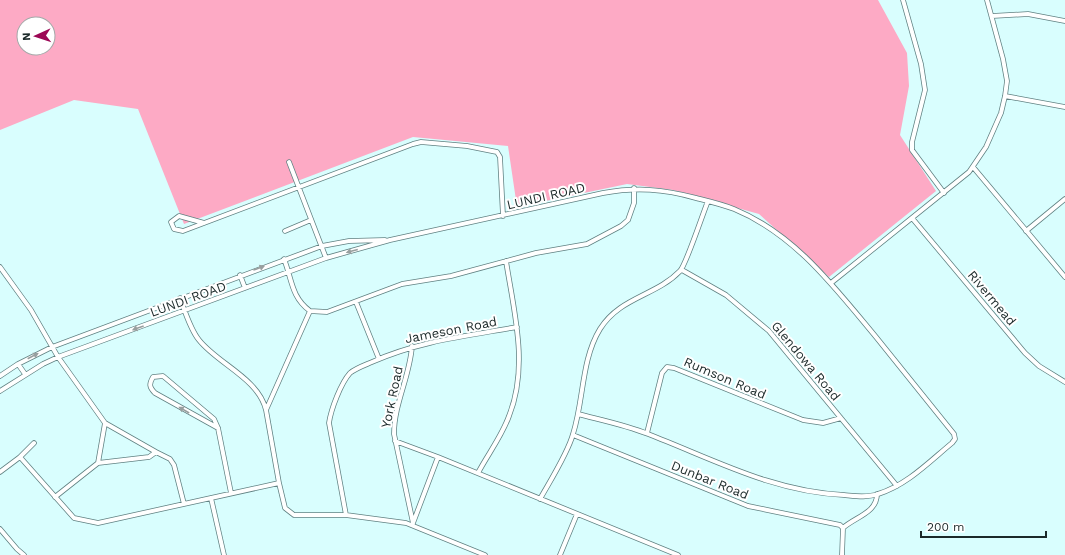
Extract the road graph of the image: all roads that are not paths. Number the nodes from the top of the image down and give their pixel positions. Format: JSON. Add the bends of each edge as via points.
{"nodes":[{"id":1,"x":903,"y":0,"type":"edge"},
{"id":2,"x":987,"y":0,"type":"edge"},
{"id":3,"x":992,"y":16,"type":"junction"},
{"id":4,"x":1065,"y":22,"type":"edge"},
{"id":5,"x":1005,"y":96,"type":"junction"},
{"id":6,"x":1065,"y":107,"type":"edge"},
{"id":7,"x":289,"y":162,"type":"dead end"},
{"id":8,"x":974,"y":167,"type":"junction"},
{"id":9,"x":299,"y":188,"type":"junction"},
{"id":10,"x":634,"y":188,"type":"junction"},
{"id":11,"x":944,"y":193,"type":"junction"},
{"id":12,"x":1065,"y":199,"type":"edge"},
{"id":13,"x":708,"y":201,"type":"junction"},
{"id":14,"x":503,"y":216,"type":"junction"},
{"id":15,"x":912,"y":218,"type":"junction"},
{"id":16,"x":311,"y":220,"type":"junction"},
{"id":17,"x":204,"y":224,"type":"junction"},
{"id":18,"x":285,"y":231,"type":"dead end"},
{"id":19,"x":1026,"y":231,"type":"junction"},
{"id":20,"x":390,"y":240,"type":"junction"},
{"id":21,"x":322,"y":246,"type":"junction"},
{"id":22,"x":326,"y":258,"type":"junction"},
{"id":23,"x":284,"y":259,"type":"junction"},
{"id":24,"x":506,"y":261,"type":"junction"},
{"id":25,"x":0,"y":267,"type":"edge"},
{"id":26,"x":682,"y":270,"type":"junction"},
{"id":27,"x":289,"y":272,"type":"junction"},
{"id":28,"x":240,"y":275,"type":"junction"},
{"id":29,"x":1065,"y":277,"type":"edge"},
{"id":30,"x":832,"y":283,"type":"junction"},
{"id":31,"x":245,"y":288,"type":"junction"},
{"id":32,"x":180,"y":298,"type":"junction"},
{"id":33,"x":356,"y":302,"type":"junction"},
{"id":34,"x":185,"y":311,"type":"junction"},
{"id":35,"x":310,"y":311,"type":"junction"},
{"id":36,"x":517,"y":327,"type":"junction"},
{"id":37,"x":412,"y":346,"type":"junction"},
{"id":38,"x":52,"y":347,"type":"junction"},
{"id":39,"x":58,"y":357,"type":"junction"},
{"id":40,"x":379,"y":359,"type":"junction"},
{"id":41,"x":18,"y":364,"type":"junction"},
{"id":42,"x":24,"y":374,"type":"junction"},
{"id":43,"x":0,"y":376,"type":"edge"},
{"id":44,"x":1065,"y":382,"type":"edge"},
{"id":45,"x":0,"y":391,"type":"edge"},
{"id":46,"x":266,"y":410,"type":"junction"},
{"id":47,"x":578,"y":414,"type":"junction"},
{"id":48,"x":841,"y":418,"type":"junction"},
{"id":49,"x":105,"y":423,"type":"junction"},
{"id":50,"x":218,"y":428,"type":"junction"},
{"id":51,"x":647,"y":433,"type":"junction"},
{"id":52,"x":573,"y":436,"type":"junction"},
{"id":53,"x":395,"y":441,"type":"junction"},
{"id":54,"x":34,"y":443,"type":"dead end"},
{"id":55,"x":156,"y":452,"type":"junction"},
{"id":56,"x":20,"y":457,"type":"junction"},
{"id":57,"x":438,"y":457,"type":"junction"},
{"id":58,"x":98,"y":463,"type":"junction"},
{"id":59,"x":0,"y":472,"type":"edge"},
{"id":60,"x":478,"y":472,"type":"junction"},
{"id":61,"x":279,"y":483,"type":"junction"},
{"id":62,"x":897,"y":486,"type":"junction"},
{"id":63,"x":231,"y":493,"type":"junction"},
{"id":64,"x":877,"y":494,"type":"junction"},
{"id":65,"x":55,"y":497,"type":"junction"},
{"id":66,"x":211,"y":498,"type":"junction"},
{"id":67,"x":540,"y":499,"type":"junction"},
{"id":68,"x":184,"y":504,"type":"junction"},
{"id":69,"x":577,"y":514,"type":"junction"},
{"id":70,"x":346,"y":515,"type":"junction"},
{"id":71,"x":412,"y":524,"type":"junction"},
{"id":72,"x":843,"y":528,"type":"junction"},
{"id":73,"x":0,"y":529,"type":"edge"},
{"id":74,"x":24,"y":555,"type":"edge"},
{"id":75,"x":224,"y":555,"type":"edge"},
{"id":76,"x":485,"y":555,"type":"edge"},
{"id":77,"x":560,"y":555,"type":"edge"},
{"id":78,"x":678,"y":555,"type":"edge"},
{"id":79,"x":842,"y":555,"type":"edge"}],
"edges":[{"from":1,"to":11,"type":"street","via":[[921,64],[925,90],[912,150]]},
{"from":2,"to":3,"type":"street"},
{"from":3,"to":4,"type":"street","via":[[1028,14]]},
{"from":3,"to":5,"type":"street","via":[[1006,70]]},
{"from":5,"to":6,"type":"street"},
{"from":5,"to":8,"type":"street","via":[[993,132]]},
{"from":7,"to":9,"type":"street"},
{"from":8,"to":11,"type":"street"},
{"from":8,"to":19,"type":"street"},
{"from":9,"to":14,"type":"street","via":[[418,142],[467,146],[495,151],[500,156]]},
{"from":9,"to":16,"type":"street"},
{"from":9,"to":17,"type":"street"},
{"from":10,"to":13,"type":"street","name":"LUNDI ROAD","via":[[674,192]]},
{"from":10,"to":14,"type":"street","name":"LUNDI ROAD"},
{"from":10,"to":24,"type":"street","via":[[631,216],[621,226],[587,244]]},
{"from":11,"to":15,"type":"street"},
{"from":12,"to":19,"type":"street"},
{"from":13,"to":26,"type":"street"},
{"from":13,"to":30,"type":"street","name":"LUNDI ROAD","via":[[744,213],[774,232],[802,253]]},
{"from":14,"to":20,"type":"street","name":"LUNDI ROAD"},
{"from":15,"to":30,"type":"street"},
{"from":15,"to":44,"type":"street","name":"Rivermead","via":[[1025,353],[1039,366]]},
{"from":16,"to":18,"type":"street"},
{"from":16,"to":21,"type":"street"},
{"from":17,"to":17,"type":"street","via":[[179,216],[171,222],[174,229],[183,231]]},
{"from":19,"to":29,"type":"street"},
{"from":20,"to":21,"type":"street","name":"LUNDI ROAD","via":[[348,241]]},
{"from":20,"to":22,"type":"street","name":"LUNDI ROAD","one_way":true},
{"from":21,"to":22,"type":"street"},
{"from":21,"to":23,"type":"street","name":"LUNDI ROAD"},
{"from":22,"to":27,"type":"street","name":"LUNDI ROAD"},
{"from":23,"to":27,"type":"street"},
{"from":28,"to":23,"type":"street","name":"LUNDI ROAD","one_way":true},
{"from":24,"to":33,"type":"street","via":[[451,276],[402,284]]},
{"from":24,"to":36,"type":"street"},
{"from":25,"to":38,"type":"street","via":[[31,310]]},
{"from":26,"to":47,"type":"street","via":[[664,284],[629,301],[609,316],[593,342]]},
{"from":26,"to":48,"type":"street","name":"Glendowa Road","via":[[726,295],[760,322]]},
{"from":27,"to":31,"type":"street","name":"LUNDI ROAD"},
{"from":27,"to":35,"type":"street","via":[[295,296]]},
{"from":28,"to":31,"type":"street"},
{"from":28,"to":32,"type":"street","name":"LUNDI ROAD"},
{"from":30,"to":62,"type":"street","name":"LUNDI ROAD","via":[[954,434],[955,439],[952,443],[908,480]]},
{"from":31,"to":34,"type":"street","name":"LUNDI ROAD"},
{"from":32,"to":34,"type":"street"},
{"from":32,"to":38,"type":"street","name":"LUNDI ROAD"},
{"from":33,"to":35,"type":"street","via":[[327,312]]},
{"from":33,"to":40,"type":"street"},
{"from":34,"to":39,"type":"street","name":"LUNDI ROAD","one_way":true},
{"from":34,"to":46,"type":"street","via":[[200,341],[258,394]]},
{"from":35,"to":46,"type":"street"},
{"from":36,"to":37,"type":"street","name":"Jameson Road"},
{"from":36,"to":60,"type":"street","via":[[520,365],[513,406],[507,422]]},
{"from":37,"to":40,"type":"street","name":"Jameson Road"},
{"from":37,"to":53,"type":"street","name":"York Road","via":[[410,365],[394,424]]},
{"from":38,"to":39,"type":"street"},
{"from":41,"to":38,"type":"street","name":"LUNDI ROAD","one_way":true},
{"from":39,"to":42,"type":"street","name":"LUNDI ROAD"},
{"from":39,"to":49,"type":"street"},
{"from":40,"to":70,"type":"street","name":"Jameson Road","via":[[350,374],[330,414],[331,434]]},
{"from":41,"to":42,"type":"street"},
{"from":41,"to":43,"type":"street","name":"LUNDI ROAD"},
{"from":42,"to":45,"type":"street","name":"LUNDI ROAD"},
{"from":46,"to":61,"type":"street"},
{"from":47,"to":51,"type":"street"},
{"from":47,"to":52,"type":"street"},
{"from":48,"to":51,"type":"street","name":"Rumson Road","via":[[823,424],[803,420],[674,368],[667,368],[662,373]]},
{"from":48,"to":62,"type":"street","name":"Glendowa Road"},
{"from":49,"to":55,"type":"street"},
{"from":49,"to":58,"type":"street"},
{"from":50,"to":50,"type":"street","one_way":true,"via":[[155,393],[150,388],[153,377],[163,376],[214,419]]},
{"from":50,"to":63,"type":"street"},
{"from":51,"to":64,"type":"street","via":[[736,471],[789,488],[837,495]]},
{"from":52,"to":67,"type":"street"},
{"from":52,"to":72,"type":"street","name":"Dunbar Road","via":[[748,506],[840,525]]},
{"from":53,"to":57,"type":"street"},
{"from":53,"to":71,"type":"street","name":"York Road"},
{"from":54,"to":56,"type":"street"},
{"from":55,"to":58,"type":"street","via":[[149,457]]},
{"from":55,"to":68,"type":"street","via":[[170,459],[174,465]]},
{"from":56,"to":59,"type":"street"},
{"from":56,"to":65,"type":"street"},
{"from":57,"to":60,"type":"street"},
{"from":57,"to":71,"type":"street"},
{"from":58,"to":65,"type":"street"},
{"from":60,"to":67,"type":"street"},
{"from":61,"to":63,"type":"street"},
{"from":61,"to":70,"type":"street","via":[[289,513]]},
{"from":62,"to":64,"type":"street"},
{"from":63,"to":66,"type":"street"},
{"from":64,"to":72,"type":"street","via":[[873,508],[854,518]]},
{"from":65,"to":68,"type":"street","via":[[74,518],[98,524]]},
{"from":66,"to":68,"type":"street"},
{"from":66,"to":75,"type":"street"},
{"from":67,"to":69,"type":"street"},
{"from":69,"to":77,"type":"street"},
{"from":69,"to":78,"type":"street"},
{"from":70,"to":71,"type":"street"},
{"from":71,"to":76,"type":"street"},
{"from":72,"to":79,"type":"street"},
{"from":73,"to":74,"type":"street"}]}
